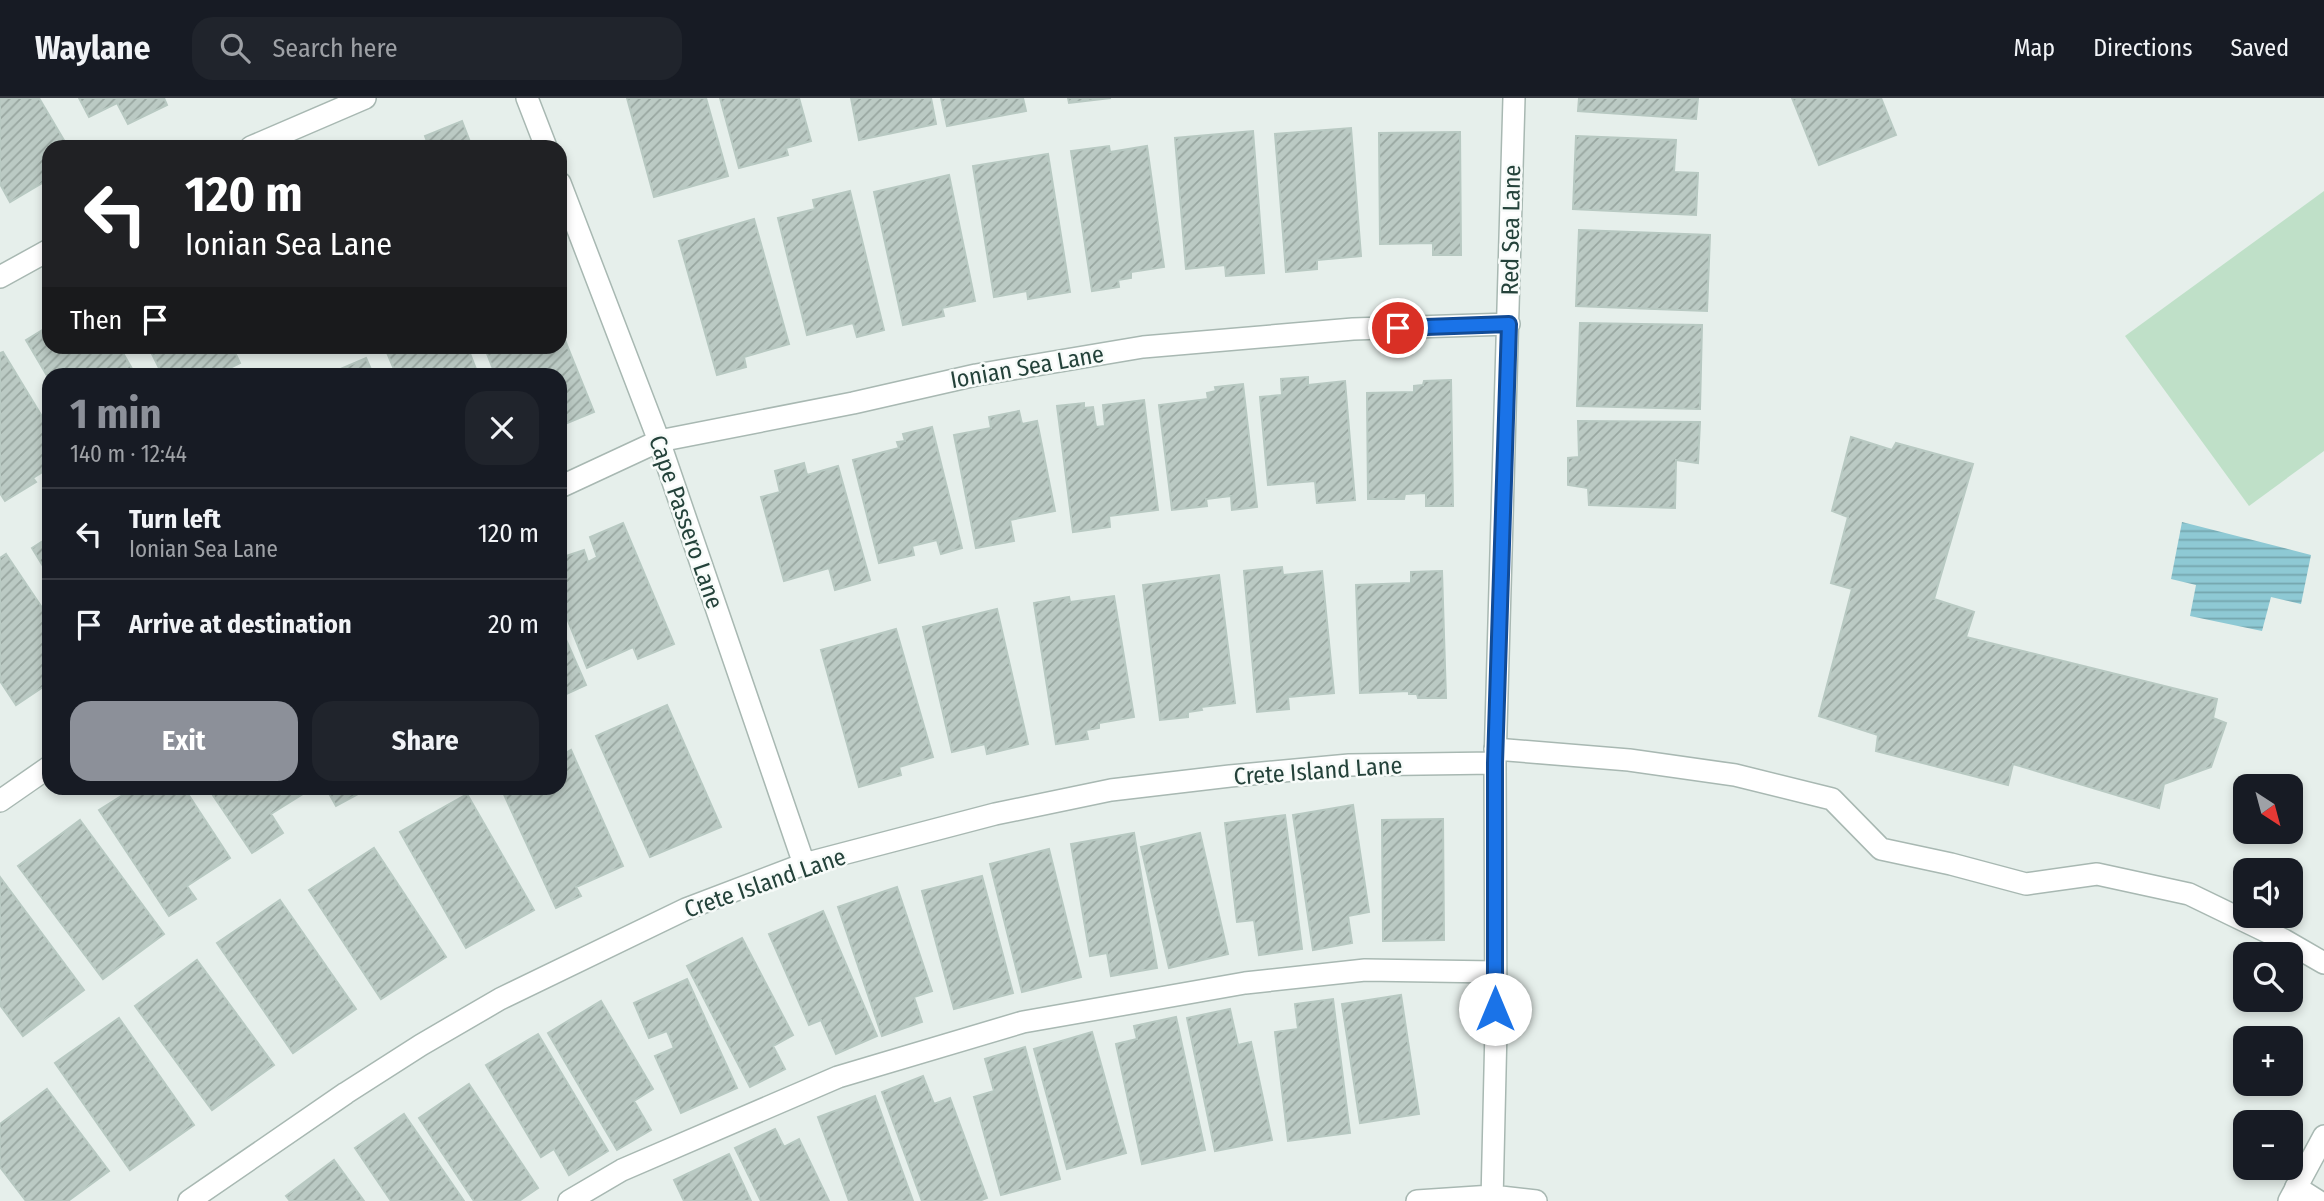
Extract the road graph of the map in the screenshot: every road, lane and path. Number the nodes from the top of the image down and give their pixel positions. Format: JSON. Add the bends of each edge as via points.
{"nodes":[{"id":1,"x":365,"y":98,"type":"edge"},
{"id":2,"x":527,"y":98,"type":"edge"},
{"id":3,"x":1514,"y":98,"type":"edge"},
{"id":4,"x":267,"y":140,"type":"edge"},
{"id":5,"x":543,"y":140,"type":"edge"},
{"id":6,"x":567,"y":201,"type":"edge"},
{"id":7,"x":42,"y":254,"type":"edge"},
{"id":8,"x":0,"y":277,"type":"edge"},
{"id":9,"x":1509,"y":324,"type":"junction"},
{"id":10,"x":659,"y":441,"type":"junction"},
{"id":11,"x":567,"y":483,"type":"edge"},
{"id":12,"x":1495,"y":756,"type":"junction"},
{"id":13,"x":42,"y":771,"type":"edge"},
{"id":14,"x":0,"y":801,"type":"edge"},
{"id":15,"x":804,"y":864,"type":"junction"},
{"id":16,"x":2324,"y":963,"type":"edge"},
{"id":17,"x":1495,"y":972,"type":"junction"},
{"id":18,"x":2324,"y":1136,"type":"edge"},
{"id":19,"x":2293,"y":1194,"type":"edge"},
{"id":20,"x":1492,"y":1198,"type":"edge"},
{"id":21,"x":189,"y":1201,"type":"edge"},
{"id":22,"x":569,"y":1201,"type":"edge"},
{"id":23,"x":1417,"y":1201,"type":"edge"},
{"id":24,"x":1536,"y":1201,"type":"edge"},
{"id":25,"x":2318,"y":1201,"type":"edge"}],
"edges":[{"from":1,"to":4,"type":"street"},
{"from":2,"to":5,"type":"street"},
{"from":3,"to":9,"type":"street","name":"Red Sea Lane"},
{"from":6,"to":10,"type":"street","name":"Cape Passero Lane"},
{"from":7,"to":8,"type":"street"},
{"from":9,"to":10,"type":"street","name":"Ionian Sea Lane","via":[[1353,329],[1143,347],[976,374]]},
{"from":9,"to":12,"type":"street","name":"Red Sea Lane"},
{"from":10,"to":11,"type":"street","name":"Ionian Sea Lane"},
{"from":10,"to":15,"type":"street","name":"Cape Passero Lane"},
{"from":12,"to":15,"type":"street","name":"Crete Island Lane","via":[[1349,765],[1111,790],[995,814]]},
{"from":12,"to":16,"type":"street","name":"Crete Island Lane","via":[[1629,760],[1735,775],[1832,799],[1881,849],[2026,884],[2096,874],[2189,894]]},
{"from":12,"to":17,"type":"street","name":"Red Sea Lane"},
{"from":13,"to":14,"type":"street"},
{"from":15,"to":21,"type":"street","name":"Crete Island Lane","via":[[686,909],[500,999],[356,1086]]},
{"from":17,"to":20,"type":"street","name":"Red Sea Lane"},
{"from":17,"to":22,"type":"street","via":[[1365,970],[1272,980],[1023,1022],[838,1077],[622,1170]]},
{"from":18,"to":19,"type":"street"},
{"from":19,"to":25,"type":"street"},
{"from":20,"to":23,"type":"street"},
{"from":20,"to":24,"type":"street"}]}
